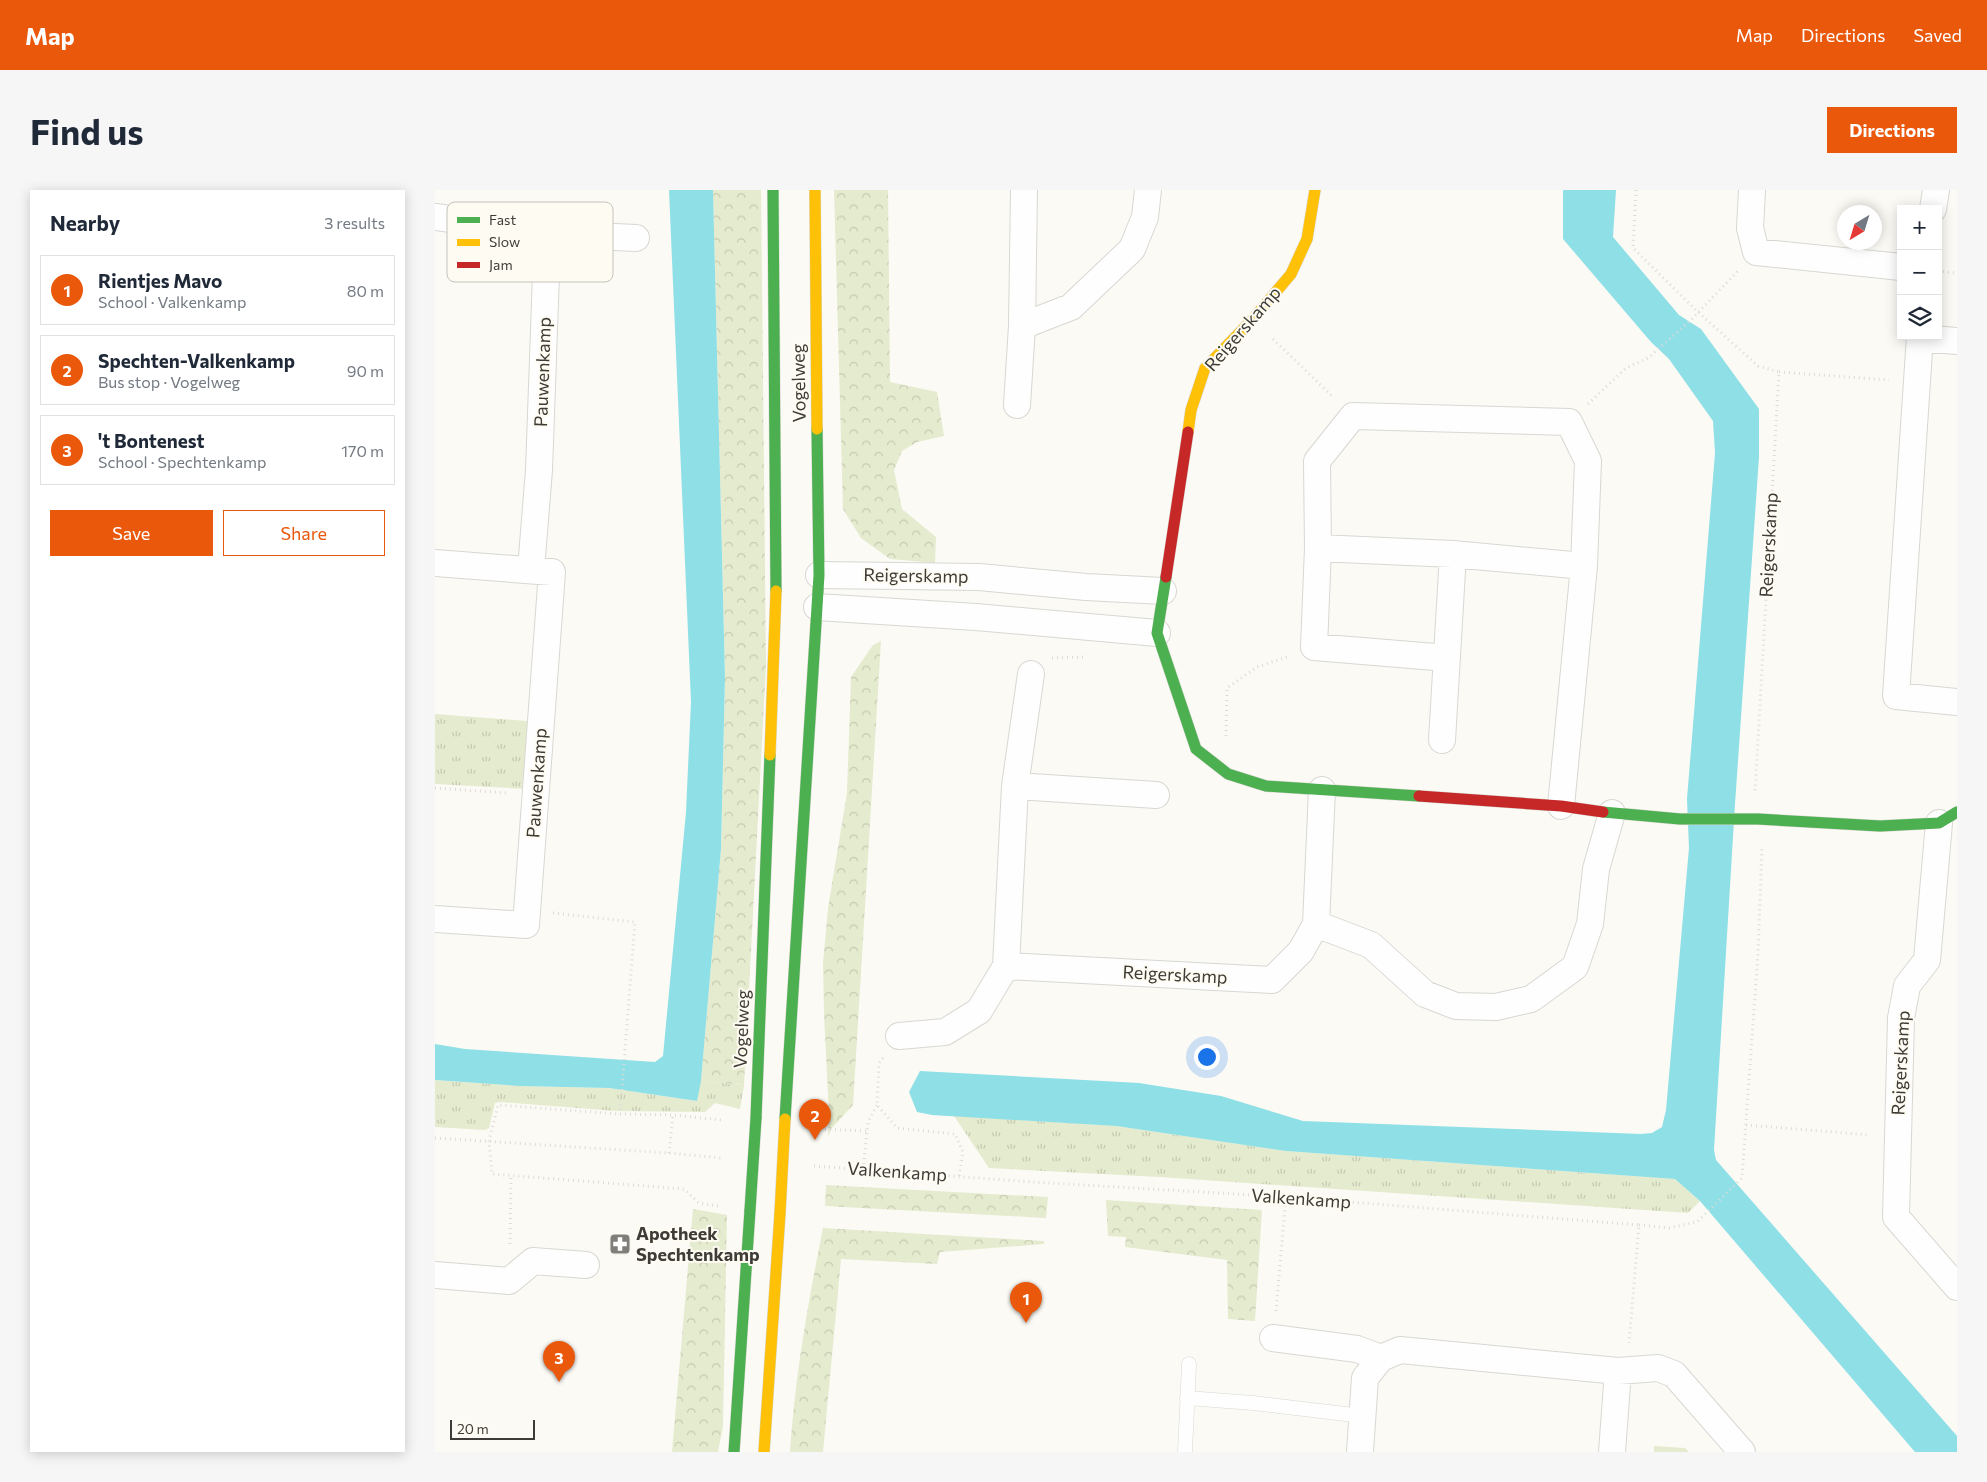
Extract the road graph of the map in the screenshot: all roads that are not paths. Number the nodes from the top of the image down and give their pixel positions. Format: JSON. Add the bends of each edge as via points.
{"nodes":[{"id":1,"x":773,"y":190,"type":"edge"},
{"id":2,"x":815,"y":190,"type":"edge"},
{"id":3,"x":1025,"y":190,"type":"edge"},
{"id":4,"x":1149,"y":190,"type":"edge"},
{"id":5,"x":1315,"y":190,"type":"edge"},
{"id":6,"x":1753,"y":190,"type":"edge"},
{"id":7,"x":1936,"y":190,"type":"edge"},
{"id":8,"x":1934,"y":205,"type":"edge"},
{"id":9,"x":613,"y":237,"type":"edge"},
{"id":10,"x":636,"y":238,"type":"dead end"},
{"id":11,"x":1897,"y":267,"type":"edge"},
{"id":12,"x":546,"y":282,"type":"edge"},
{"id":13,"x":1022,"y":326,"type":"junction"},
{"id":14,"x":1942,"y":339,"type":"edge"},
{"id":15,"x":1920,"y":340,"type":"edge"},
{"id":16,"x":1957,"y":341,"type":"edge"},
{"id":17,"x":1017,"y":405,"type":"dead end"},
{"id":18,"x":1318,"y":548,"type":"junction"},
{"id":19,"x":1453,"y":554,"type":"junction"},
{"id":20,"x":435,"y":562,"type":"edge"},
{"id":21,"x":1584,"y":566,"type":"junction"},
{"id":22,"x":531,"y":569,"type":"junction"},
{"id":23,"x":814,"y":575,"type":"junction"},
{"id":24,"x":1163,"y":591,"type":"junction"},
{"id":25,"x":813,"y":607,"type":"junction"},
{"id":26,"x":1157,"y":633,"type":"junction"},
{"id":27,"x":1447,"y":658,"type":"junction"},
{"id":28,"x":1031,"y":674,"type":"dead end"},
{"id":29,"x":1957,"y":702,"type":"edge"},
{"id":30,"x":1442,"y":740,"type":"dead end"},
{"id":31,"x":1015,"y":786,"type":"junction"},
{"id":32,"x":1322,"y":790,"type":"junction"},
{"id":33,"x":1156,"y":795,"type":"dead end"},
{"id":34,"x":1561,"y":806,"type":"junction"},
{"id":35,"x":1613,"y":814,"type":"junction"},
{"id":36,"x":1948,"y":817,"type":"edge"},
{"id":37,"x":435,"y":919,"type":"edge"},
{"id":38,"x":1316,"y":924,"type":"junction"},
{"id":39,"x":1006,"y":966,"type":"junction"},
{"id":40,"x":899,"y":1036,"type":"road end"},
{"id":41,"x":585,"y":1265,"type":"dead end"},
{"id":42,"x":435,"y":1275,"type":"edge"},
{"id":43,"x":1957,"y":1287,"type":"edge"},
{"id":44,"x":1273,"y":1338,"type":"road end"},
{"id":45,"x":1381,"y":1358,"type":"junction"},
{"id":46,"x":1189,"y":1364,"type":"dead end"},
{"id":47,"x":1618,"y":1371,"type":"junction"},
{"id":48,"x":1187,"y":1398,"type":"junction"},
{"id":49,"x":1362,"y":1416,"type":"junction"},
{"id":50,"x":734,"y":1452,"type":"edge"},
{"id":51,"x":764,"y":1452,"type":"edge"},
{"id":52,"x":1185,"y":1452,"type":"edge"},
{"id":53,"x":1360,"y":1452,"type":"edge"},
{"id":54,"x":1612,"y":1452,"type":"edge"},
{"id":55,"x":1742,"y":1452,"type":"edge"}],
"edges":[{"from":1,"to":50,"type":"street","name":"Vogelweg","bridge":true,"via":[[781,606],[756,1118]]},
{"from":2,"to":23,"type":"street","name":"Vogelweg"},
{"from":3,"to":13,"type":"street"},
{"from":4,"to":13,"type":"street","via":[[1145,217],[1132,249],[1071,307]]},
{"from":5,"to":24,"type":"street","name":"Reigerskamp","via":[[1307,239],[1291,274],[1205,368],[1191,410]]},
{"from":6,"to":11,"type":"street","via":[[1750,228],[1756,252]]},
{"from":7,"to":8,"type":"street"},
{"from":9,"to":10,"type":"street"},
{"from":12,"to":22,"type":"street","name":"Pauwenkamp","via":[[539,470]]},
{"from":13,"to":17,"type":"street"},
{"from":14,"to":16,"type":"street"},
{"from":15,"to":29,"type":"street","via":[[1897,696]]},
{"from":18,"to":19,"type":"street"},
{"from":18,"to":21,"type":"street","via":[[1317,461],[1353,416],[1569,422],[1588,461]]},
{"from":18,"to":27,"type":"street","via":[[1314,647]]},
{"from":19,"to":21,"type":"street"},
{"from":19,"to":27,"type":"street"},
{"from":20,"to":22,"type":"street","name":"Pauwenkamp"},
{"from":21,"to":34,"type":"street"},
{"from":22,"to":37,"type":"street","name":"Pauwenkamp","via":[[552,572],[526,925]]},
{"from":23,"to":24,"type":"street","name":"Reigerskamp","via":[[979,577]]},
{"from":23,"to":25,"type":"street","name":"Vogelweg"},
{"from":24,"to":26,"type":"street","name":"Reigerskamp"},
{"from":25,"to":26,"type":"street","name":"Reigerskamp"},
{"from":25,"to":51,"type":"street","name":"Vogelweg","bridge":true},
{"from":26,"to":32,"type":"street","name":"Reigerskamp","via":[[1196,749],[1228,774],[1266,786]]},
{"from":27,"to":30,"type":"street"},
{"from":28,"to":31,"type":"street"},
{"from":31,"to":33,"type":"street"},
{"from":31,"to":39,"type":"street"},
{"from":32,"to":34,"type":"street","name":"Reigerskamp"},
{"from":32,"to":38,"type":"street","name":"Reigerskamp"},
{"from":34,"to":35,"type":"street","name":"Reigerskamp"},
{"from":35,"to":36,"type":"street","name":"Reigerskamp","via":[[1880,826]]},
{"from":35,"to":38,"type":"street","via":[[1596,869],[1590,924],[1575,967],[1531,999],[1496,1007],[1456,1006],[1425,994],[1371,945]]},
{"from":36,"to":43,"type":"street","name":"Reigerskamp","via":[[1927,960],[1907,986],[1901,1018],[1895,1218]]},
{"from":38,"to":39,"type":"street","name":"Reigerskamp","via":[[1301,951],[1272,980]]},
{"from":39,"to":40,"type":"street","via":[[979,1011],[945,1032]]},
{"from":41,"to":42,"type":"street","via":[[533,1261],[509,1281]]},
{"from":44,"to":45,"type":"street","via":[[1357,1349]]},
{"from":45,"to":47,"type":"street","via":[[1400,1350]]},
{"from":45,"to":49,"type":"street","via":[[1365,1378]]},
{"from":46,"to":48,"type":"lane"},
{"from":47,"to":54,"type":"street"},
{"from":47,"to":55,"type":"street","via":[[1658,1368],[1674,1374]]},
{"from":48,"to":49,"type":"lane"},
{"from":48,"to":52,"type":"lane"},
{"from":49,"to":53,"type":"street"}]}
